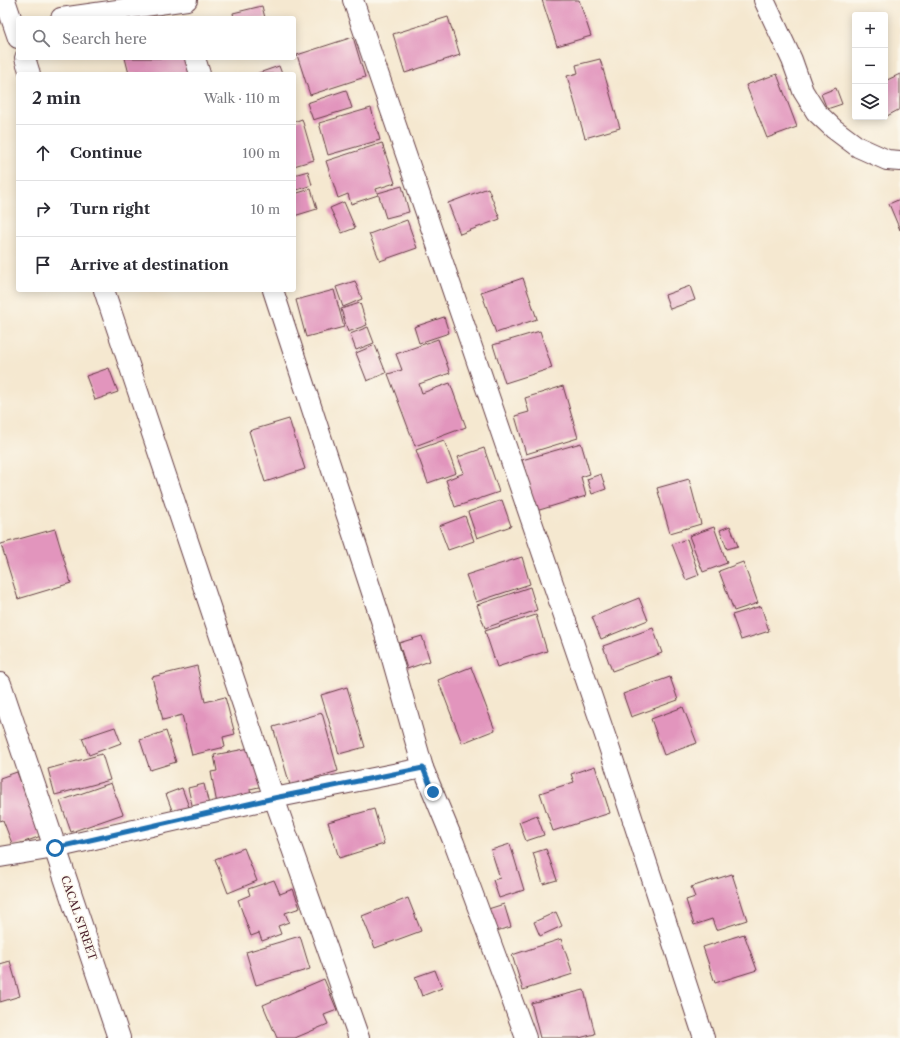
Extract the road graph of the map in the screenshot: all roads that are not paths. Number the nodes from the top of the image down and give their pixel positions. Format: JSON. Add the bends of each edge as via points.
{"nodes":[{"id":1,"x":5,"y":0,"type":"edge"},
{"id":2,"x":353,"y":0,"type":"edge"},
{"id":3,"x":764,"y":0,"type":"edge"},
{"id":4,"x":180,"y":5,"type":"edge"},
{"id":5,"x":79,"y":16,"type":"edge"},
{"id":6,"x":12,"y":28,"type":"edge"},
{"id":7,"x":26,"y":60,"type":"edge"},
{"id":8,"x":196,"y":60,"type":"edge"},
{"id":9,"x":29,"y":72,"type":"edge"},
{"id":10,"x":199,"y":72,"type":"edge"},
{"id":11,"x":900,"y":161,"type":"edge"},
{"id":12,"x":105,"y":292,"type":"edge"},
{"id":13,"x":274,"y":292,"type":"edge"},
{"id":14,"x":0,"y":684,"type":"edge"},
{"id":15,"x":423,"y":768,"type":"junction"},
{"id":16,"x":274,"y":798,"type":"junction"},
{"id":17,"x":55,"y":848,"type":"junction"},
{"id":18,"x":0,"y":857,"type":"edge"},
{"id":19,"x":119,"y":1038,"type":"edge"},
{"id":20,"x":359,"y":1038,"type":"edge"},
{"id":21,"x":526,"y":1038,"type":"edge"},
{"id":22,"x":704,"y":1038,"type":"edge"}],
"edges":[{"from":1,"to":6,"type":"street"},
{"from":2,"to":22,"type":"street","via":[[608,744]]},
{"from":3,"to":11,"type":"street","via":[[792,60],[803,91],[816,112],[858,147],[887,160]]},
{"from":4,"to":5,"type":"street"},
{"from":7,"to":9,"type":"street"},
{"from":8,"to":10,"type":"street"},
{"from":12,"to":16,"type":"street"},
{"from":13,"to":15,"type":"street","via":[[381,620]]},
{"from":14,"to":17,"type":"street","name":"CACAL STREET"},
{"from":15,"to":16,"type":"street"},
{"from":15,"to":21,"type":"street","via":[[454,842]]},
{"from":16,"to":17,"type":"street"},
{"from":16,"to":20,"type":"street"},
{"from":17,"to":18,"type":"street"},
{"from":17,"to":19,"type":"street","name":"CACAL STREET"}]}
